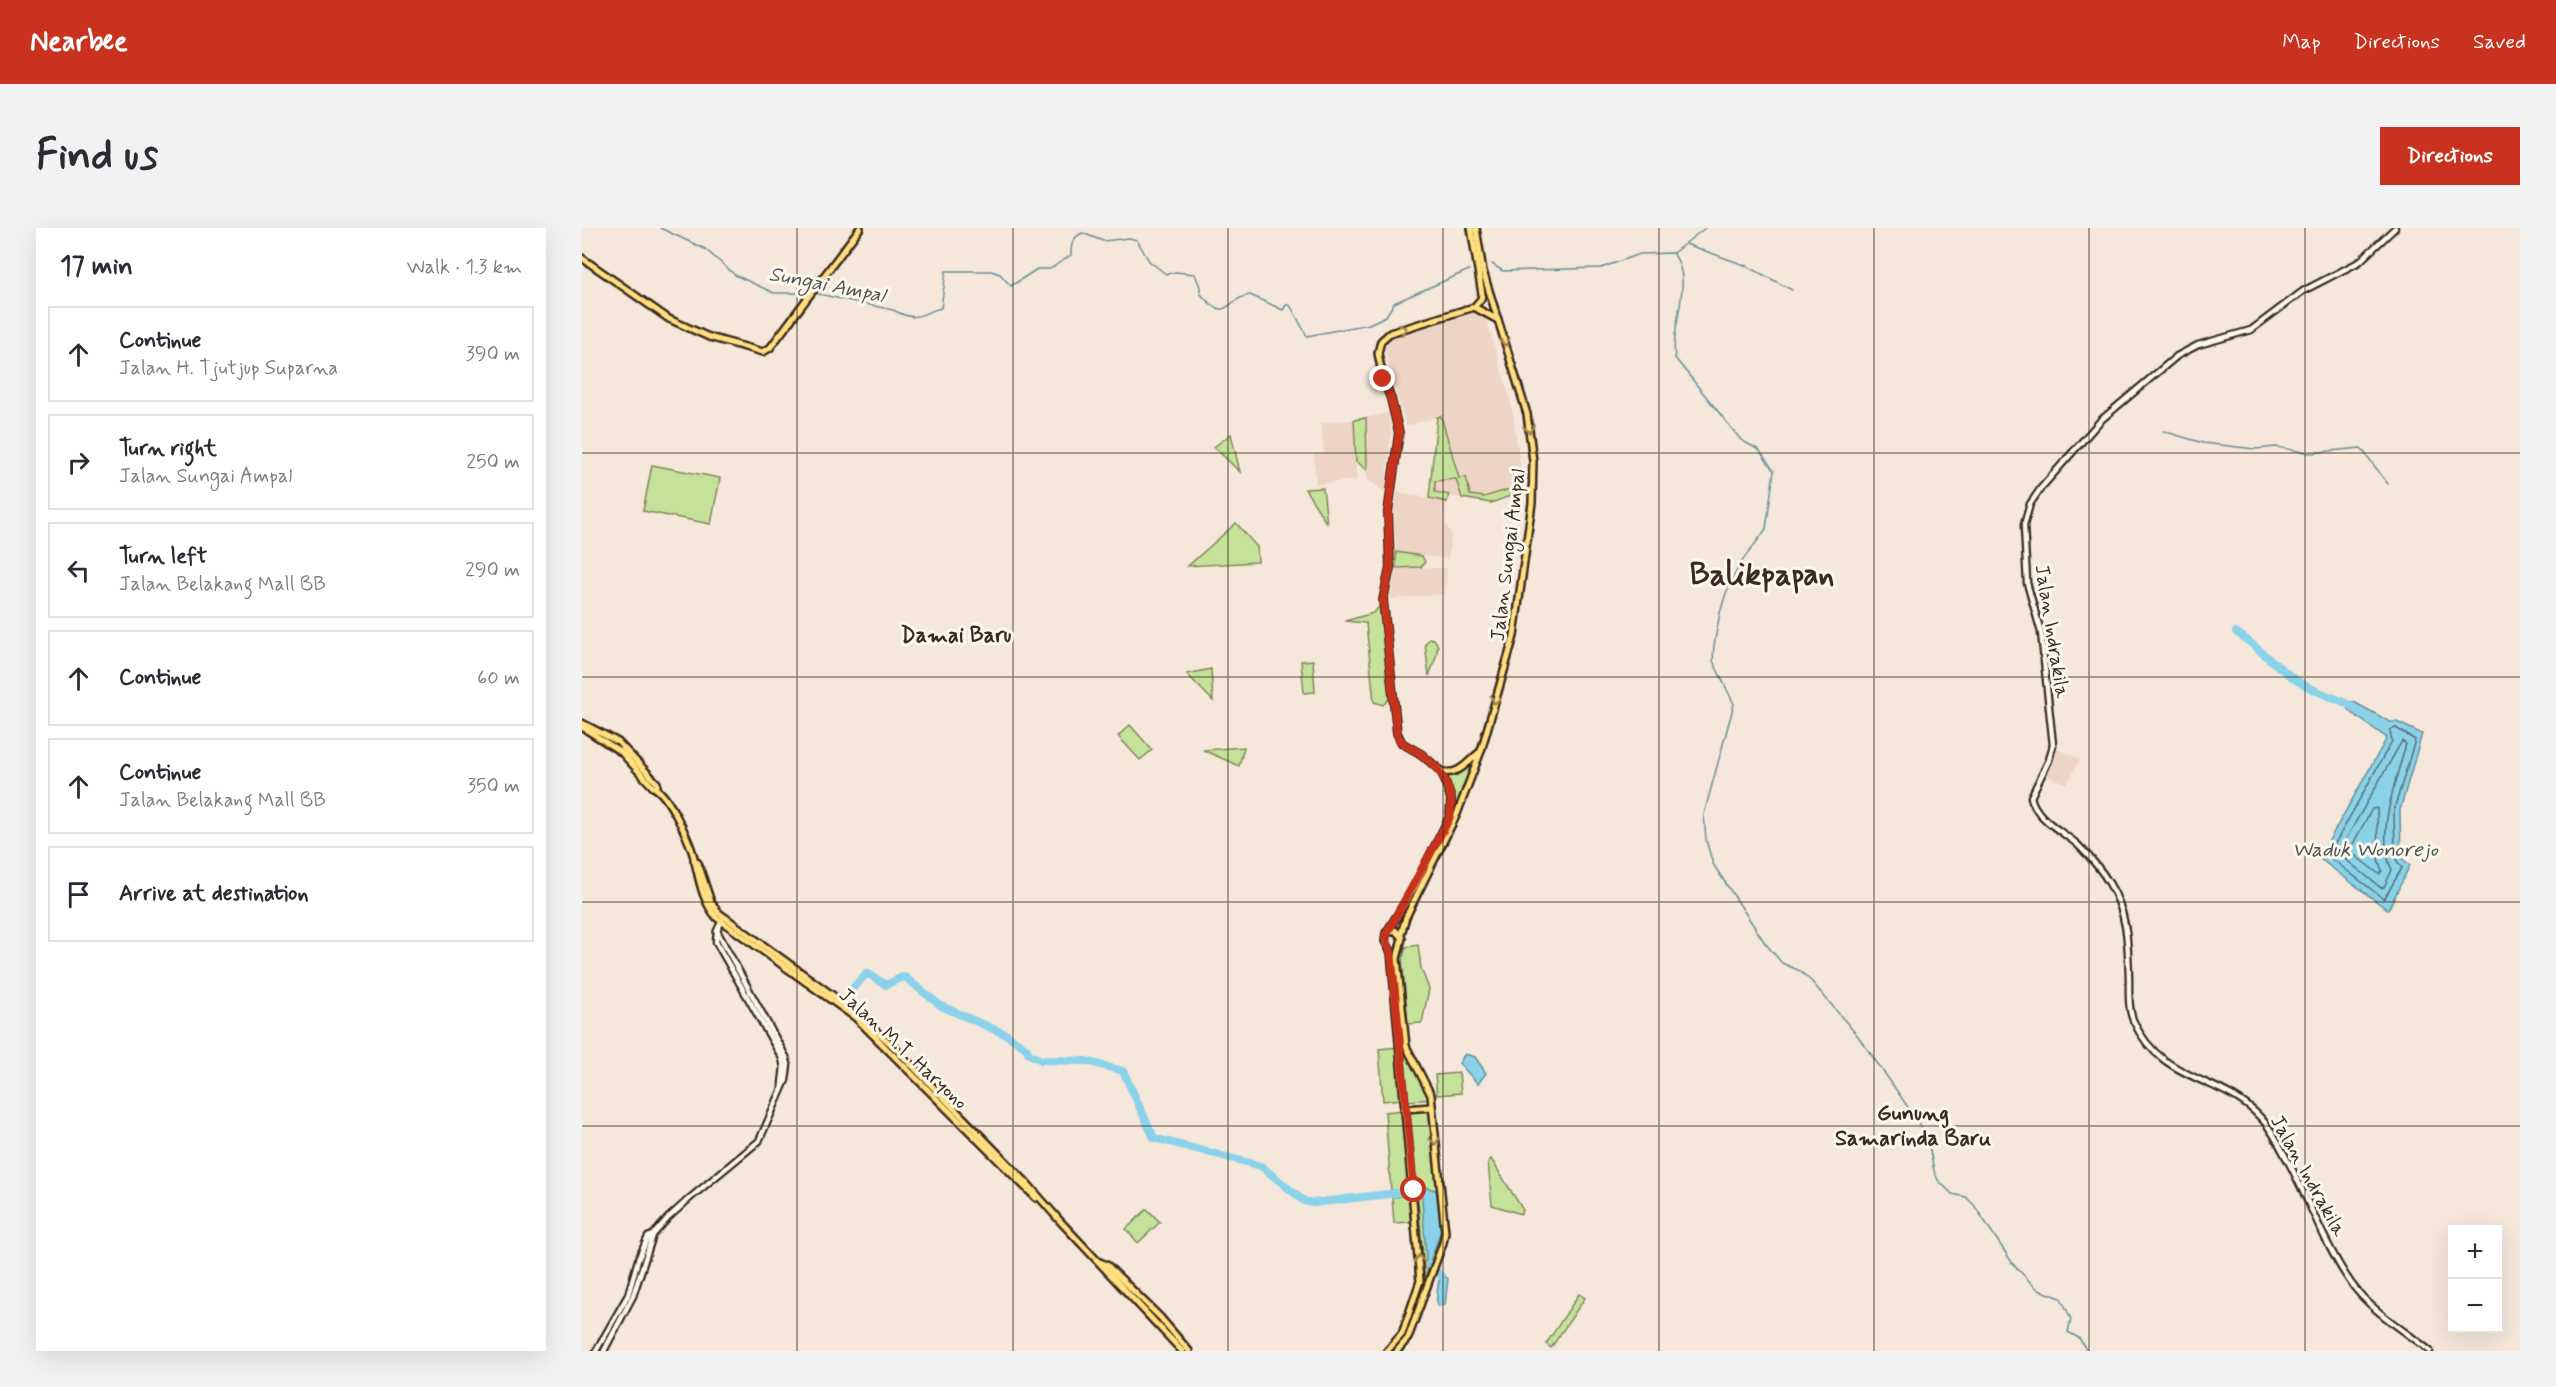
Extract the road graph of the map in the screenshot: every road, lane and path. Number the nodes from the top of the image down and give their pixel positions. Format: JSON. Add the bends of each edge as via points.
{"nodes":[{"id":1,"x":860,"y":228,"type":"edge"},
{"id":2,"x":1471,"y":228,"type":"edge"},
{"id":3,"x":1476,"y":228,"type":"edge"},
{"id":4,"x":2395,"y":228,"type":"edge"},
{"id":5,"x":1476,"y":250,"type":"junction"},
{"id":6,"x":582,"y":258,"type":"edge"},
{"id":7,"x":1479,"y":270,"type":"junction"},
{"id":8,"x":1474,"y":307,"type":"junction"},
{"id":9,"x":1499,"y":320,"type":"junction"},
{"id":10,"x":582,"y":725,"type":"edge"},
{"id":11,"x":1481,"y":751,"type":"junction"},
{"id":12,"x":1442,"y":772,"type":"junction"},
{"id":13,"x":723,"y":920,"type":"junction"},
{"id":14,"x":1386,"y":933,"type":"junction"},
{"id":15,"x":1401,"y":934,"type":"junction"},
{"id":16,"x":1386,"y":943,"type":"junction"},
{"id":17,"x":1400,"y":944,"type":"junction"},
{"id":18,"x":1432,"y":1107,"type":"junction"},
{"id":19,"x":1404,"y":1109,"type":"junction"},
{"id":20,"x":653,"y":1235,"type":"junction"},
{"id":21,"x":1099,"y":1262,"type":"junction"},
{"id":22,"x":596,"y":1351,"type":"edge"},
{"id":23,"x":603,"y":1351,"type":"edge"},
{"id":24,"x":1182,"y":1351,"type":"edge"},
{"id":25,"x":1190,"y":1351,"type":"edge"},
{"id":26,"x":1387,"y":1351,"type":"edge"},
{"id":27,"x":1396,"y":1351,"type":"edge"},
{"id":28,"x":2430,"y":1351,"type":"edge"}],
"edges":[{"from":1,"to":6,"type":"main road","via":[[770,348],[763,352],[709,337],[669,320]]},
{"from":2,"to":5,"type":"main road","name":"Jalan Sungai Ampal"},
{"from":3,"to":5,"type":"main road","name":"Jalan Sungai Ampal"},
{"from":4,"to":28,"type":"street","name":"Jalan Indrakila","via":[[2359,262],[2303,291],[2251,330],[2198,345],[2177,356],[2101,420],[2030,504],[2024,525],[2027,583],[2041,632],[2053,745],[2031,797],[2039,813],[2087,854],[2120,904],[2128,942],[2131,1010],[2145,1041],[2161,1058],[2259,1115],[2277,1140],[2353,1286]]},
{"from":5,"to":7,"type":"main road","name":"Jalan Sungai Ampal"},
{"from":7,"to":8,"type":"main road","via":[[1482,294]]},
{"from":7,"to":9,"type":"main road","name":"Jalan Sungai Ampal"},
{"from":8,"to":9,"type":"main road"},
{"from":12,"to":8,"type":"main road","one_way":true,"via":[[1398,739],[1383,600],[1390,568],[1388,512],[1399,433],[1378,362],[1381,341],[1390,333]]},
{"from":9,"to":11,"type":"main road","name":"Jalan Sungai Ampal","one_way":true,"via":[[1527,414],[1533,489],[1514,636]]},
{"from":10,"to":13,"type":"main road","name":"Jalan M.T. Haryono","via":[[618,742],[657,783],[688,841],[705,902]]},
{"from":11,"to":12,"type":"main road","via":[[1459,771]]},
{"from":11,"to":15,"type":"main road","name":"Jalan Sungai Ampal","via":[[1457,814]]},
{"from":12,"to":14,"type":"main road","via":[[1451,799],[1450,816],[1413,890]]},
{"from":13,"to":20,"type":"street","via":[[716,942],[776,1043],[784,1067],[782,1085],[759,1141]]},
{"from":13,"to":21,"type":"main road","name":"Jalan M.T. Haryono","via":[[838,1002]]},
{"from":14,"to":15,"type":"main road","via":[[1395,930]]},
{"from":14,"to":16,"type":"main road"},
{"from":15,"to":17,"type":"main road"},
{"from":16,"to":17,"type":"main road","via":[[1395,947]]},
{"from":16,"to":19,"type":"main road","via":[[1391,952]]},
{"from":17,"to":18,"type":"main road","via":[[1397,959],[1406,1047],[1430,1091]]},
{"from":18,"to":19,"type":"main road"},
{"from":18,"to":27,"type":"main road","one_way":true,"via":[[1445,1232],[1408,1338]]},
{"from":26,"to":19,"type":"main road","one_way":true,"via":[[1402,1334],[1420,1281]]},
{"from":20,"to":22,"type":"street","via":[[644,1244],[628,1295]]},
{"from":20,"to":23,"type":"street","via":[[633,1296]]},
{"from":21,"to":24,"type":"main road","name":"Jalan M.T. Haryono"},
{"from":21,"to":25,"type":"main road","name":"Jalan M.T. Haryono","via":[[1107,1265]]}]}
